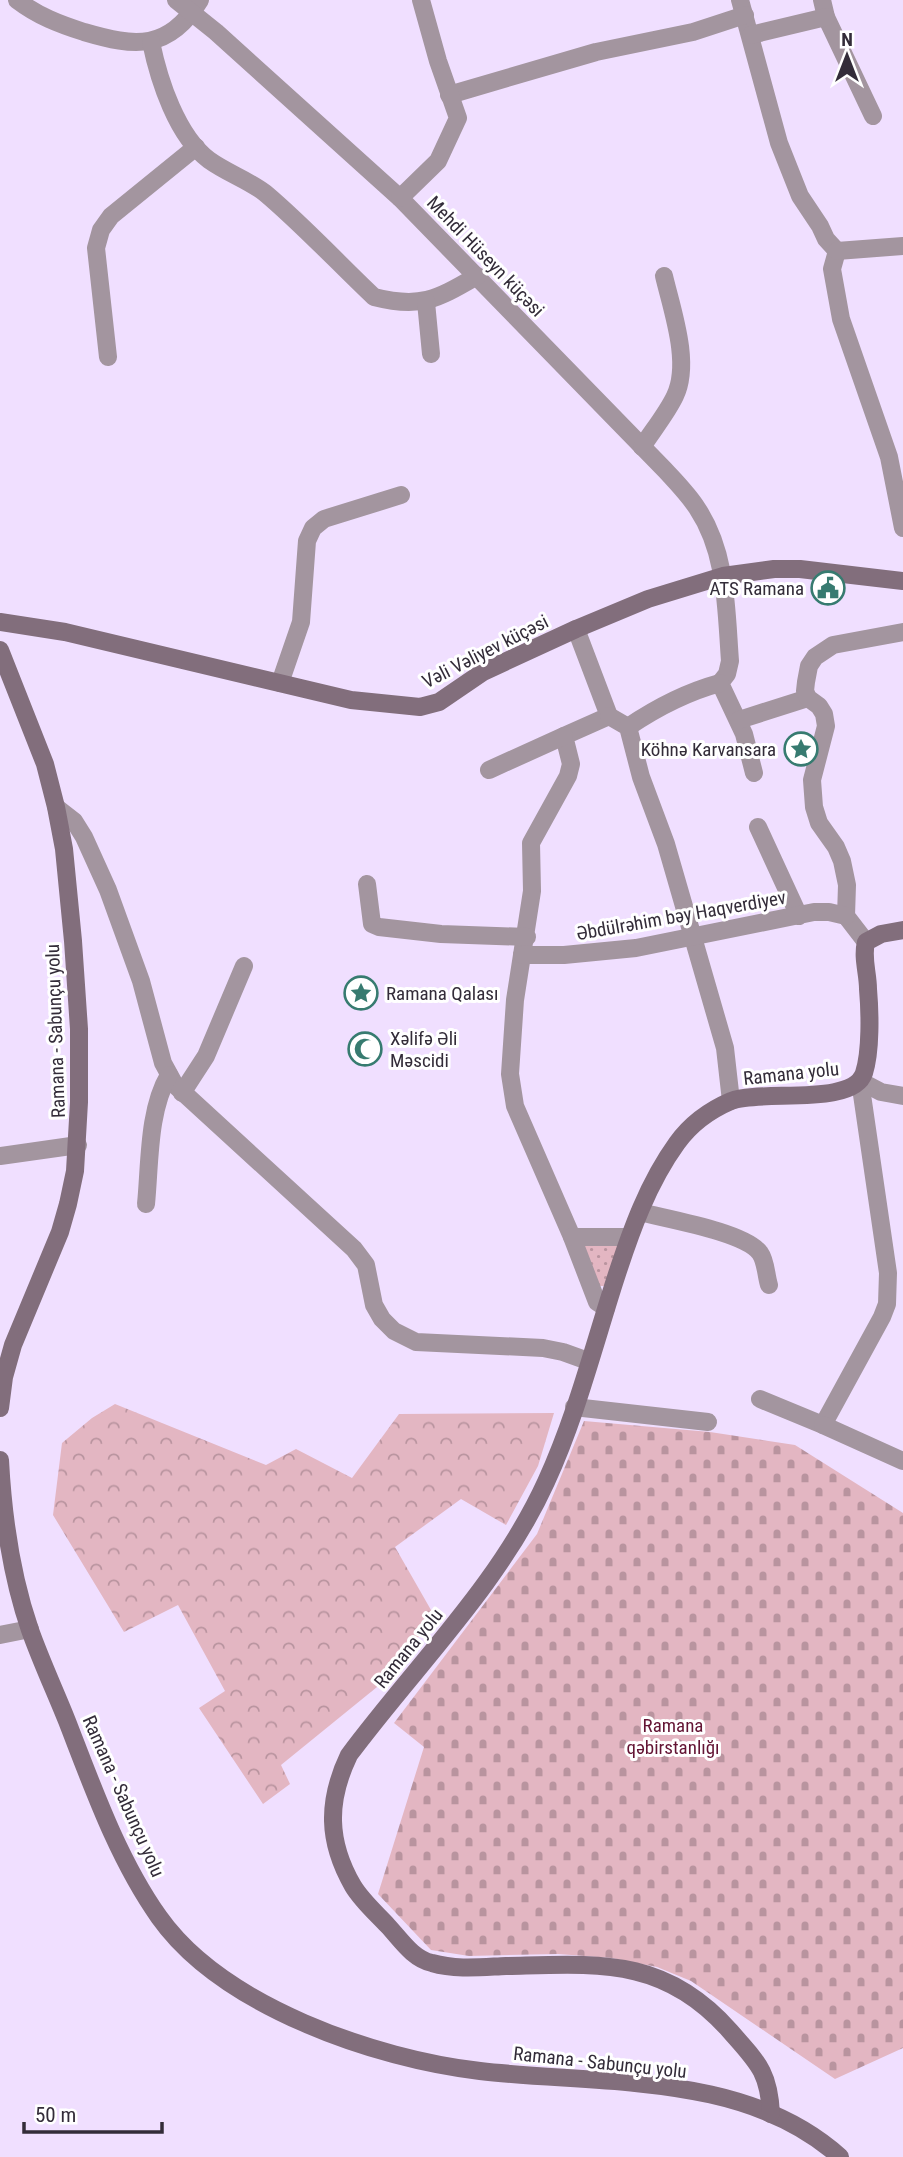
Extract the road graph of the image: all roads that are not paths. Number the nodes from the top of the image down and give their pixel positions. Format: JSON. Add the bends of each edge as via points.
{"nodes":[{"id":1,"x":17,"y":0,"type":"edge"},
{"id":2,"x":176,"y":0,"type":"edge"},
{"id":3,"x":421,"y":0,"type":"edge"},
{"id":4,"x":196,"y":7,"type":"edge"},
{"id":5,"x":742,"y":7,"type":"edge"},
{"id":6,"x":824,"y":8,"type":"edge"},
{"id":7,"x":751,"y":35,"type":"junction"},
{"id":8,"x":151,"y":42,"type":"junction"},
{"id":9,"x":449,"y":95,"type":"junction"},
{"id":10,"x":873,"y":116,"type":"dead end"},
{"id":11,"x":196,"y":147,"type":"junction"},
{"id":12,"x":400,"y":198,"type":"junction"},
{"id":13,"x":903,"y":246,"type":"edge"},
{"id":14,"x":837,"y":251,"type":"junction"},
{"id":15,"x":477,"y":275,"type":"junction"},
{"id":16,"x":664,"y":276,"type":"dead end"},
{"id":17,"x":426,"y":302,"type":"junction"},
{"id":18,"x":431,"y":354,"type":"dead end"},
{"id":19,"x":108,"y":357,"type":"dead end"},
{"id":20,"x":642,"y":447,"type":"junction"},
{"id":21,"x":401,"y":495,"type":"dead end"},
{"id":22,"x":903,"y":528,"type":"edge"},
{"id":23,"x":723,"y":576,"type":"junction"},
{"id":24,"x":903,"y":580,"type":"edge"},
{"id":25,"x":0,"y":622,"type":"edge"},
{"id":26,"x":576,"y":629,"type":"junction"},
{"id":27,"x":903,"y":632,"type":"edge"},
{"id":28,"x":0,"y":650,"type":"edge"},
{"id":29,"x":280,"y":683,"type":"junction"},
{"id":30,"x":720,"y":683,"type":"junction"},
{"id":31,"x":808,"y":698,"type":"junction"},
{"id":32,"x":609,"y":716,"type":"junction"},
{"id":33,"x":739,"y":720,"type":"junction"},
{"id":34,"x":628,"y":727,"type":"junction"},
{"id":35,"x":564,"y":736,"type":"junction"},
{"id":36,"x":489,"y":771,"type":"dead end"},
{"id":37,"x":754,"y":773,"type":"dead end"},
{"id":38,"x":56,"y":807,"type":"junction"},
{"id":39,"x":758,"y":827,"type":"dead end"},
{"id":40,"x":366,"y":884,"type":"dead end"},
{"id":41,"x":799,"y":916,"type":"junction"},
{"id":42,"x":846,"y":916,"type":"junction"},
{"id":43,"x":903,"y":930,"type":"edge"},
{"id":44,"x":527,"y":937,"type":"junction"},
{"id":45,"x":692,"y":937,"type":"junction"},
{"id":46,"x":866,"y":942,"type":"junction"},
{"id":47,"x":523,"y":955,"type":"junction"},
{"id":48,"x":244,"y":966,"type":"dead end"},
{"id":49,"x":169,"y":1075,"type":"junction"},
{"id":50,"x":860,"y":1081,"type":"junction"},
{"id":51,"x":182,"y":1093,"type":"junction"},
{"id":52,"x":903,"y":1096,"type":"edge"},
{"id":53,"x":731,"y":1101,"type":"junction"},
{"id":54,"x":78,"y":1145,"type":"junction"},
{"id":55,"x":0,"y":1156,"type":"edge"},
{"id":56,"x":146,"y":1204,"type":"dead end"},
{"id":57,"x":640,"y":1212,"type":"junction"},
{"id":58,"x":572,"y":1237,"type":"junction"},
{"id":59,"x":629,"y":1237,"type":"junction"},
{"id":60,"x":769,"y":1285,"type":"dead end"},
{"id":61,"x":606,"y":1308,"type":"junction"},
{"id":62,"x":589,"y":1361,"type":"junction"},
{"id":63,"x":760,"y":1399,"type":"dead end"},
{"id":64,"x":574,"y":1407,"type":"junction"},
{"id":65,"x":0,"y":1408,"type":"edge"},
{"id":66,"x":708,"y":1422,"type":"dead end"},
{"id":67,"x":823,"y":1425,"type":"junction"},
{"id":68,"x":0,"y":1460,"type":"edge"},
{"id":69,"x":903,"y":1461,"type":"edge"},
{"id":70,"x":30,"y":1629,"type":"junction"},
{"id":71,"x":0,"y":1635,"type":"edge"},
{"id":72,"x":771,"y":2114,"type":"junction"},
{"id":73,"x":841,"y":2157,"type":"edge"}],
"edges":[{"from":1,"to":8,"type":"street","via":[[58,24],[116,41]]},
{"from":2,"to":4,"type":"street","name":"Mehdi Hüseyn küçəsi"},
{"from":3,"to":9,"type":"street"},
{"from":4,"to":8,"type":"street","via":[[170,34]]},
{"from":4,"to":12,"type":"street","name":"Mehdi Hüseyn küçəsi","via":[[216,32]]},
{"from":5,"to":7,"type":"street"},
{"from":5,"to":9,"type":"street","via":[[693,32],[596,52]]},
{"from":6,"to":7,"type":"street"},
{"from":6,"to":10,"type":"street"},
{"from":7,"to":14,"type":"street","via":[[779,143],[800,196]]},
{"from":8,"to":11,"type":"street","via":[[172,107]]},
{"from":9,"to":12,"type":"street","via":[[458,118],[438,161]]},
{"from":11,"to":17,"type":"street","via":[[208,160],[264,192],[374,297]]},
{"from":11,"to":19,"type":"street","via":[[111,216],[101,230],[96,248]]},
{"from":12,"to":15,"type":"street","name":"Mehdi Hüseyn küçəsi"},
{"from":13,"to":14,"type":"street"},
{"from":14,"to":22,"type":"street","via":[[832,269],[841,319],[889,457]]},
{"from":15,"to":17,"type":"street"},
{"from":15,"to":20,"type":"street","name":"Mehdi Hüseyn küçəsi"},
{"from":16,"to":20,"type":"street","via":[[681,372],[676,394]]},
{"from":17,"to":18,"type":"street"},
{"from":20,"to":23,"type":"street","name":"Mehdi Hüseyn küçəsi","via":[[696,507],[711,535]]},
{"from":21,"to":29,"type":"street","via":[[324,519],[313,528],[307,541],[301,622]]},
{"from":23,"to":24,"type":"street","name":"Vəli Vəliyev küçəsi","via":[[800,569]]},
{"from":23,"to":26,"type":"street","name":"Vəli Vəliyev küçəsi","via":[[648,599]]},
{"from":23,"to":30,"type":"street","name":"Mehdi Hüseyn küçəsi","via":[[730,661]]},
{"from":25,"to":29,"type":"street","name":"Vəli Vəliyev küçəsi","via":[[65,632]]},
{"from":26,"to":29,"type":"street","name":"Vəli Vəliyev küçəsi","via":[[483,672],[431,705],[351,701]]},
{"from":26,"to":32,"type":"street"},
{"from":27,"to":31,"type":"street","via":[[825,649],[809,666]]},
{"from":28,"to":38,"type":"street","name":"Ramana - Sabunçu yolu","via":[[45,764]]},
{"from":30,"to":33,"type":"street"},
{"from":30,"to":34,"type":"street","via":[[670,703]]},
{"from":31,"to":33,"type":"street"},
{"from":31,"to":42,"type":"street","via":[[824,714],[826,726],[812,780],[814,807],[842,862]]},
{"from":32,"to":34,"type":"street"},
{"from":32,"to":35,"type":"street"},
{"from":33,"to":37,"type":"street"},
{"from":34,"to":45,"type":"street"},
{"from":35,"to":36,"type":"street"},
{"from":35,"to":44,"type":"street","via":[[572,764],[531,843]]},
{"from":38,"to":49,"type":"street","via":[[74,821],[108,890]]},
{"from":38,"to":54,"type":"street","name":"Ramana - Sabunçu yolu","via":[[77,987]]},
{"from":39,"to":41,"type":"street"},
{"from":40,"to":44,"type":"street","via":[[372,924],[379,928]]},
{"from":41,"to":42,"type":"street","name":"Əbdülrəhim bəy Haqverdiyev","via":[[829,912]]},
{"from":41,"to":45,"type":"street","name":"Əbdülrəhim bəy Haqverdiyev"},
{"from":42,"to":46,"type":"street"},
{"from":43,"to":46,"type":"street"},
{"from":44,"to":47,"type":"street"},
{"from":45,"to":47,"type":"street","name":"Əbdülrəhim bəy Haqverdiyev","via":[[612,951]]},
{"from":45,"to":53,"type":"street","via":[[725,1048]]},
{"from":46,"to":50,"type":"street","via":[[867,1043]]},
{"from":47,"to":58,"type":"street","via":[[515,1000],[511,1088]]},
{"from":48,"to":51,"type":"street","via":[[206,1056]]},
{"from":49,"to":51,"type":"street"},
{"from":49,"to":56,"type":"street","via":[[156,1110]]},
{"from":50,"to":52,"type":"street","via":[[881,1093]]},
{"from":50,"to":53,"type":"street","name":"Ramana yolu","via":[[835,1093]]},
{"from":50,"to":67,"type":"street","via":[[888,1273],[887,1304]]},
{"from":51,"to":62,"type":"street","via":[[354,1249],[366,1265],[374,1305],[394,1331],[415,1342],[543,1348]]},
{"from":53,"to":57,"type":"street","name":"Ramana yolu","via":[[709,1113],[677,1142]]},
{"from":54,"to":55,"type":"street"},
{"from":54,"to":65,"type":"street","name":"Ramana - Sabunçu yolu","via":[[60,1232],[13,1345]]},
{"from":57,"to":59,"type":"street","name":"Ramana yolu"},
{"from":57,"to":60,"type":"street","via":[[750,1244],[761,1254]]},
{"from":58,"to":59,"type":"street"},
{"from":58,"to":61,"type":"street","via":[[597,1302]]},
{"from":59,"to":61,"type":"street","name":"Ramana yolu"},
{"from":61,"to":62,"type":"street","name":"Ramana yolu"},
{"from":62,"to":64,"type":"street","name":"Ramana yolu"},
{"from":63,"to":67,"type":"street"},
{"from":64,"to":66,"type":"street"},
{"from":64,"to":72,"type":"street","name":"Ramana yolu","via":[[545,1485],[504,1556],[349,1755],[333,1798],[335,1840],[354,1888],[412,1953],[430,1963],[614,1966],[670,1983],[698,2000],[760,2067],[767,2081]]},
{"from":67,"to":69,"type":"street"},
{"from":68,"to":70,"type":"street","name":"Ramana - Sabunçu yolu","via":[[12,1567]]},
{"from":70,"to":71,"type":"street"},
{"from":70,"to":72,"type":"street","name":"Ramana - Sabunçu yolu","via":[[132,1873],[160,1918],[192,1954],[233,1986],[321,2029],[394,2055],[478,2071],[668,2087]]},
{"from":72,"to":73,"type":"street","name":"Ramana - Sabunçu yolu","via":[[804,2129]]}]}
